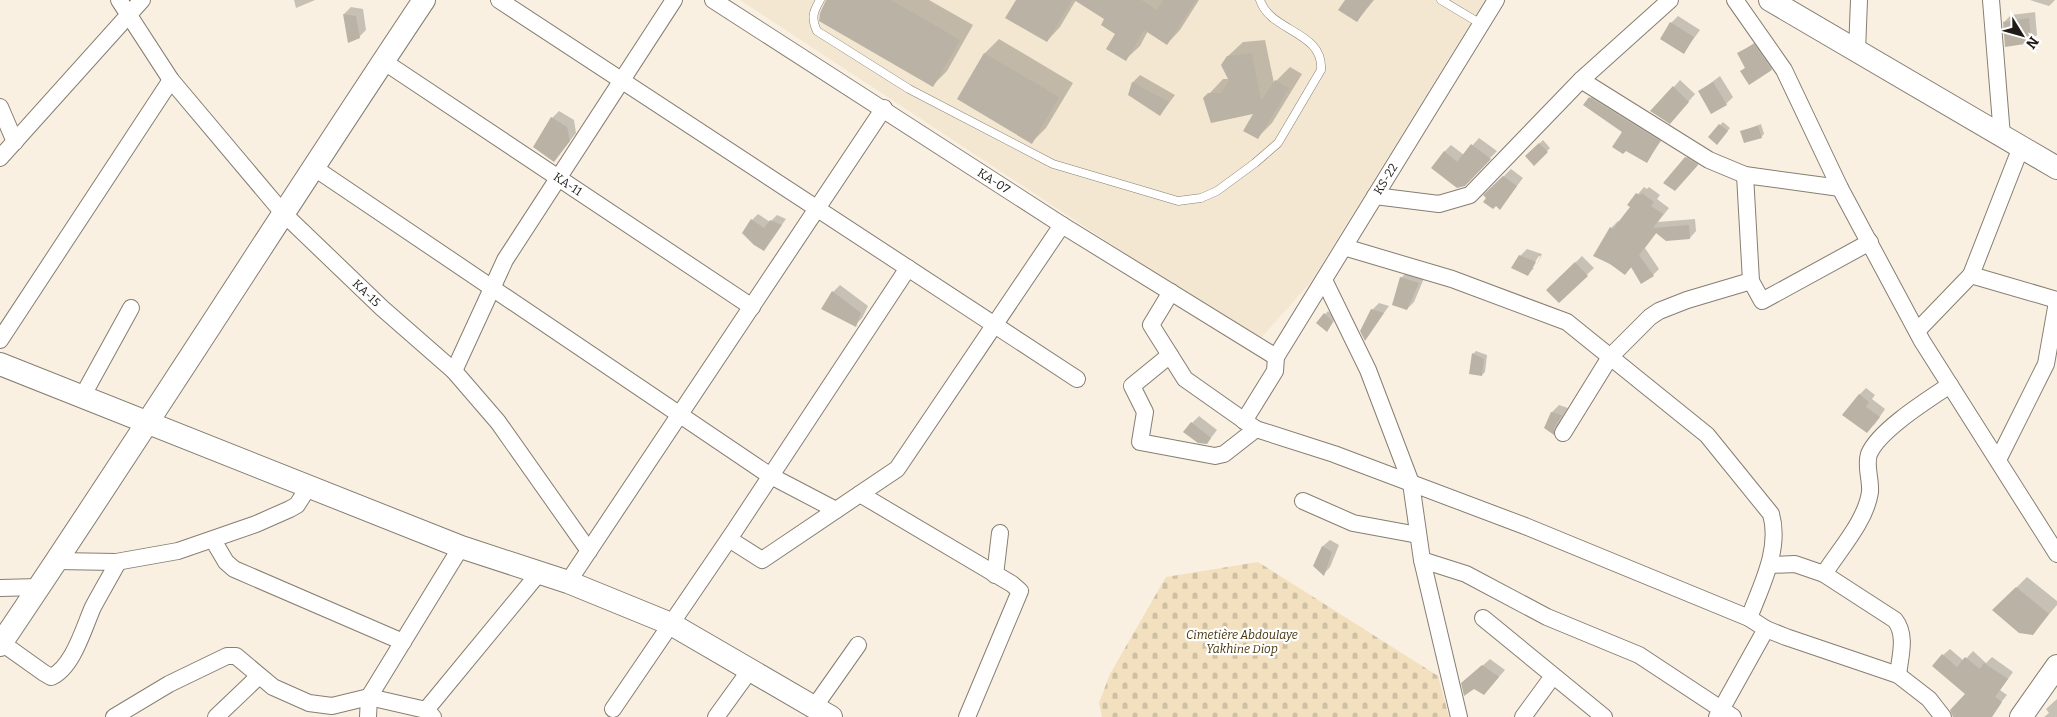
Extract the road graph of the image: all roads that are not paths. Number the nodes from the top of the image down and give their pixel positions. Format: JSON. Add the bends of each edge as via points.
{"nodes":[{"id":1,"x":119,"y":0,"type":"edge"},
{"id":2,"x":142,"y":0,"type":"edge"},
{"id":3,"x":424,"y":0,"type":"edge"},
{"id":4,"x":499,"y":0,"type":"edge"},
{"id":5,"x":674,"y":0,"type":"edge"},
{"id":6,"x":713,"y":0,"type":"edge"},
{"id":7,"x":820,"y":0,"type":"edge"},
{"id":8,"x":1260,"y":0,"type":"edge"},
{"id":9,"x":1441,"y":0,"type":"edge"},
{"id":10,"x":1496,"y":0,"type":"edge"},
{"id":11,"x":1670,"y":0,"type":"edge"},
{"id":12,"x":1735,"y":0,"type":"edge"},
{"id":13,"x":1770,"y":0,"type":"edge"},
{"id":14,"x":1859,"y":0,"type":"edge"},
{"id":15,"x":1991,"y":0,"type":"edge"},
{"id":16,"x":128,"y":15,"type":"junction"},
{"id":17,"x":1481,"y":24,"type":"junction"},
{"id":18,"x":1857,"y":51,"type":"junction"},
{"id":19,"x":383,"y":61,"type":"junction"},
{"id":20,"x":171,"y":80,"type":"junction"},
{"id":21,"x":622,"y":80,"type":"junction"},
{"id":22,"x":1581,"y":80,"type":"junction"},
{"id":23,"x":0,"y":107,"type":"edge"},
{"id":24,"x":884,"y":108,"type":"junction"},
{"id":25,"x":15,"y":142,"type":"junction"},
{"id":26,"x":2012,"y":142,"type":"junction"},
{"id":27,"x":0,"y":158,"type":"edge"},
{"id":28,"x":313,"y":166,"type":"junction"},
{"id":29,"x":2057,"y":168,"type":"edge"},
{"id":30,"x":1745,"y":175,"type":"junction"},
{"id":31,"x":558,"y":178,"type":"junction"},
{"id":32,"x":1840,"y":188,"type":"junction"},
{"id":33,"x":1375,"y":196,"type":"junction"},
{"id":34,"x":817,"y":209,"type":"junction"},
{"id":35,"x":282,"y":213,"type":"junction"},
{"id":36,"x":1062,"y":225,"type":"junction"},
{"id":37,"x":1870,"y":242,"type":"junction"},
{"id":38,"x":1344,"y":247,"type":"junction"},
{"id":39,"x":908,"y":268,"type":"junction"},
{"id":40,"x":1971,"y":275,"type":"junction"},
{"id":41,"x":1324,"y":280,"type":"junction"},
{"id":42,"x":1751,"y":281,"type":"junction"},
{"id":43,"x":492,"y":288,"type":"junction"},
{"id":44,"x":1171,"y":292,"type":"junction"},
{"id":45,"x":2057,"y":301,"type":"edge"},
{"id":46,"x":752,"y":307,"type":"junction"},
{"id":47,"x":131,"y":308,"type":"dead end"},
{"id":48,"x":994,"y":325,"type":"junction"},
{"id":49,"x":1917,"y":331,"type":"junction"},
{"id":50,"x":0,"y":340,"type":"edge"},
{"id":51,"x":1170,"y":355,"type":"junction"},
{"id":52,"x":1276,"y":357,"type":"junction"},
{"id":53,"x":1610,"y":357,"type":"junction"},
{"id":54,"x":0,"y":364,"type":"edge"},
{"id":55,"x":454,"y":371,"type":"junction"},
{"id":56,"x":1077,"y":379,"type":"dead end"},
{"id":57,"x":1950,"y":385,"type":"junction"},
{"id":58,"x":82,"y":397,"type":"junction"},
{"id":59,"x":680,"y":415,"type":"junction"},
{"id":60,"x":150,"y":422,"type":"junction"},
{"id":61,"x":1250,"y":425,"type":"junction"},
{"id":62,"x":1563,"y":433,"type":"dead end"},
{"id":63,"x":1998,"y":460,"type":"junction"},
{"id":64,"x":769,"y":476,"type":"junction"},
{"id":65,"x":1410,"y":483,"type":"junction"},
{"id":66,"x":309,"y":486,"type":"junction"},
{"id":67,"x":860,"y":494,"type":"junction"},
{"id":68,"x":1303,"y":501,"type":"dead end"},
{"id":69,"x":836,"y":510,"type":"junction"},
{"id":70,"x":1000,"y":533,"type":"dead end"},
{"id":71,"x":1418,"y":535,"type":"junction"},
{"id":72,"x":729,"y":539,"type":"junction"},
{"id":73,"x":213,"y":540,"type":"junction"},
{"id":74,"x":461,"y":547,"type":"junction"},
{"id":75,"x":589,"y":551,"type":"junction"},
{"id":76,"x":2057,"y":554,"type":"edge"},
{"id":77,"x":1422,"y":560,"type":"junction"},
{"id":78,"x":57,"y":561,"type":"junction"},
{"id":79,"x":118,"y":562,"type":"junction"},
{"id":80,"x":1770,"y":565,"type":"junction"},
{"id":81,"x":539,"y":573,"type":"junction"},
{"id":82,"x":1824,"y":574,"type":"junction"},
{"id":83,"x":995,"y":575,"type":"junction"},
{"id":84,"x":568,"y":582,"type":"junction"},
{"id":85,"x":39,"y":587,"type":"junction"},
{"id":86,"x":0,"y":588,"type":"edge"},
{"id":87,"x":1483,"y":618,"type":"dead end"},
{"id":88,"x":1749,"y":618,"type":"junction"},
{"id":89,"x":671,"y":624,"type":"junction"},
{"id":90,"x":1766,"y":629,"type":"junction"},
{"id":91,"x":403,"y":642,"type":"junction"},
{"id":92,"x":1,"y":644,"type":"edge"},
{"id":93,"x":858,"y":645,"type":"dead end"},
{"id":94,"x":750,"y":670,"type":"junction"},
{"id":95,"x":1898,"y":675,"type":"junction"},
{"id":96,"x":259,"y":676,"type":"junction"},
{"id":97,"x":1553,"y":676,"type":"junction"},
{"id":98,"x":2054,"y":676,"type":"edge"},
{"id":99,"x":369,"y":697,"type":"junction"},
{"id":100,"x":613,"y":709,"type":"dead end"},
{"id":101,"x":823,"y":712,"type":"edge"},
{"id":102,"x":430,"y":714,"type":"edge"},
{"id":103,"x":1724,"y":715,"type":"edge"},
{"id":104,"x":114,"y":717,"type":"edge"},
{"id":105,"x":216,"y":717,"type":"edge"},
{"id":106,"x":368,"y":717,"type":"edge"},
{"id":107,"x":716,"y":717,"type":"edge"},
{"id":108,"x":967,"y":717,"type":"edge"},
{"id":109,"x":1459,"y":717,"type":"edge"},
{"id":110,"x":1523,"y":717,"type":"edge"},
{"id":111,"x":1604,"y":717,"type":"edge"},
{"id":112,"x":1943,"y":717,"type":"edge"},
{"id":113,"x":2021,"y":717,"type":"edge"}],
"edges":[{"from":1,"to":16,"type":"street","name":"KA-15"},
{"from":2,"to":16,"type":"street"},
{"from":3,"to":19,"type":"main road"},
{"from":4,"to":21,"type":"street"},
{"from":5,"to":21,"type":"street"},
{"from":6,"to":24,"type":"street","name":"KA-07"},
{"from":7,"to":8,"type":"lane","via":[[813,11],[812,21],[817,31],[909,89],[1053,164],[1178,201],[1201,198],[1217,191],[1278,142],[1321,70],[1322,59],[1317,48],[1265,11]]},
{"from":9,"to":17,"type":"lane"},
{"from":10,"to":17,"type":"street","name":"KS-22"},
{"from":11,"to":22,"type":"street"},
{"from":12,"to":32,"type":"street","via":[[1784,70]]},
{"from":13,"to":18,"type":"main road"},
{"from":14,"to":18,"type":"street"},
{"from":15,"to":26,"type":"street"},
{"from":16,"to":20,"type":"street","name":"KA-15"},
{"from":16,"to":25,"type":"street"},
{"from":17,"to":33,"type":"street","name":"KS-22"},
{"from":18,"to":26,"type":"main road"},
{"from":19,"to":28,"type":"main road"},
{"from":19,"to":31,"type":"street","name":"KA-11"},
{"from":20,"to":35,"type":"street","name":"KA-15"},
{"from":20,"to":50,"type":"street"},
{"from":21,"to":31,"type":"street"},
{"from":21,"to":34,"type":"street"},
{"from":22,"to":30,"type":"street","via":[[1709,160]]},
{"from":22,"to":33,"type":"street","via":[[1470,194],[1439,204]]},
{"from":23,"to":25,"type":"street"},
{"from":24,"to":34,"type":"street"},
{"from":24,"to":36,"type":"street","name":"KA-07"},
{"from":25,"to":27,"type":"street"},
{"from":26,"to":29,"type":"main road"},
{"from":26,"to":40,"type":"street"},
{"from":28,"to":35,"type":"main road"},
{"from":28,"to":43,"type":"street"},
{"from":30,"to":32,"type":"street"},
{"from":30,"to":42,"type":"street"},
{"from":31,"to":43,"type":"street","via":[[504,260]]},
{"from":31,"to":46,"type":"street","name":"KA-11"},
{"from":32,"to":37,"type":"street"},
{"from":33,"to":38,"type":"street","name":"KS-22"},
{"from":34,"to":39,"type":"street"},
{"from":34,"to":46,"type":"street"},
{"from":35,"to":55,"type":"street","name":"KA-15"},
{"from":35,"to":60,"type":"main road"},
{"from":36,"to":44,"type":"street","name":"KA-07"},
{"from":36,"to":48,"type":"street"},
{"from":37,"to":42,"type":"street","via":[[1762,301]]},
{"from":37,"to":49,"type":"street"},
{"from":38,"to":41,"type":"street","name":"KS-22"},
{"from":38,"to":53,"type":"street","via":[[1452,279],[1567,322]]},
{"from":39,"to":48,"type":"street"},
{"from":39,"to":64,"type":"street"},
{"from":40,"to":45,"type":"street"},
{"from":40,"to":49,"type":"street"},
{"from":41,"to":52,"type":"street","name":"KS-22"},
{"from":41,"to":65,"type":"street","via":[[1368,370]]},
{"from":42,"to":53,"type":"street","via":[[1660,311]]},
{"from":43,"to":55,"type":"street"},
{"from":43,"to":59,"type":"street"},
{"from":44,"to":51,"type":"street","via":[[1150,325]]},
{"from":44,"to":52,"type":"street","name":"KA-07"},
{"from":45,"to":63,"type":"street","via":[[2046,364]]},
{"from":46,"to":59,"type":"street"},
{"from":47,"to":58,"type":"street"},
{"from":48,"to":56,"type":"street"},
{"from":48,"to":67,"type":"street","via":[[897,469]]},
{"from":49,"to":57,"type":"street"},
{"from":51,"to":61,"type":"street","via":[[1185,379]]},
{"from":51,"to":61,"type":"street","via":[[1132,386],[1145,412],[1140,442],[1215,456],[1224,454]]},
{"from":52,"to":61,"type":"street","name":"KS-22","via":[[1275,371]]},
{"from":53,"to":62,"type":"street"},
{"from":53,"to":80,"type":"street","via":[[1708,435],[1771,514],[1774,526]]},
{"from":54,"to":58,"type":"main road"},
{"from":55,"to":75,"type":"street","name":"KA-15","via":[[498,422]]},
{"from":57,"to":63,"type":"street"},
{"from":57,"to":82,"type":"street","via":[[1894,426],[1870,454],[1870,491],[1864,512]]},
{"from":58,"to":60,"type":"main road"},
{"from":59,"to":64,"type":"street"},
{"from":59,"to":75,"type":"street"},
{"from":60,"to":66,"type":"main road"},
{"from":60,"to":78,"type":"main road"},
{"from":61,"to":65,"type":"street"},
{"from":63,"to":76,"type":"street"},
{"from":64,"to":69,"type":"street"},
{"from":64,"to":72,"type":"street"},
{"from":65,"to":71,"type":"street"},
{"from":65,"to":88,"type":"street","via":[[1525,526]]},
{"from":66,"to":73,"type":"street","via":[[297,505]]},
{"from":66,"to":74,"type":"main road"},
{"from":67,"to":69,"type":"street"},
{"from":67,"to":83,"type":"street"},
{"from":68,"to":71,"type":"street","via":[[1352,522]]},
{"from":69,"to":72,"type":"street","via":[[762,560]]},
{"from":70,"to":83,"type":"street"},
{"from":71,"to":77,"type":"street"},
{"from":72,"to":89,"type":"street"},
{"from":73,"to":79,"type":"street","via":[[178,551]]},
{"from":73,"to":91,"type":"street","via":[[234,569]]},
{"from":74,"to":81,"type":"main road"},
{"from":74,"to":91,"type":"street"},
{"from":75,"to":84,"type":"street"},
{"from":77,"to":103,"type":"street","via":[[1466,574],[1547,617],[1638,655]]},
{"from":77,"to":109,"type":"street"},
{"from":78,"to":79,"type":"street"},
{"from":78,"to":85,"type":"main road"},
{"from":79,"to":92,"type":"street","via":[[75,651],[58,674],[51,677]]},
{"from":80,"to":82,"type":"street","via":[[1795,564]]},
{"from":80,"to":88,"type":"street"},
{"from":81,"to":84,"type":"main road"},
{"from":81,"to":102,"type":"street"},
{"from":82,"to":95,"type":"street","via":[[1895,620],[1901,628]]},
{"from":83,"to":108,"type":"street","via":[[1020,591]]},
{"from":84,"to":89,"type":"main road"},
{"from":85,"to":86,"type":"street"},
{"from":85,"to":92,"type":"main road"},
{"from":87,"to":97,"type":"street"},
{"from":88,"to":90,"type":"street"},
{"from":89,"to":94,"type":"main road"},
{"from":89,"to":100,"type":"street"},
{"from":90,"to":95,"type":"street"},
{"from":90,"to":103,"type":"street"},
{"from":91,"to":99,"type":"street"},
{"from":93,"to":101,"type":"street"},
{"from":94,"to":101,"type":"main road"},
{"from":94,"to":107,"type":"street"},
{"from":95,"to":112,"type":"street","via":[[1929,699]]},
{"from":96,"to":99,"type":"street","via":[[309,703],[332,706]]},
{"from":96,"to":104,"type":"street","via":[[236,656],[227,656],[169,684]]},
{"from":96,"to":105,"type":"street"},
{"from":97,"to":110,"type":"street"},
{"from":97,"to":111,"type":"street"},
{"from":98,"to":113,"type":"main road"},
{"from":99,"to":102,"type":"street"},
{"from":99,"to":106,"type":"street"}]}
